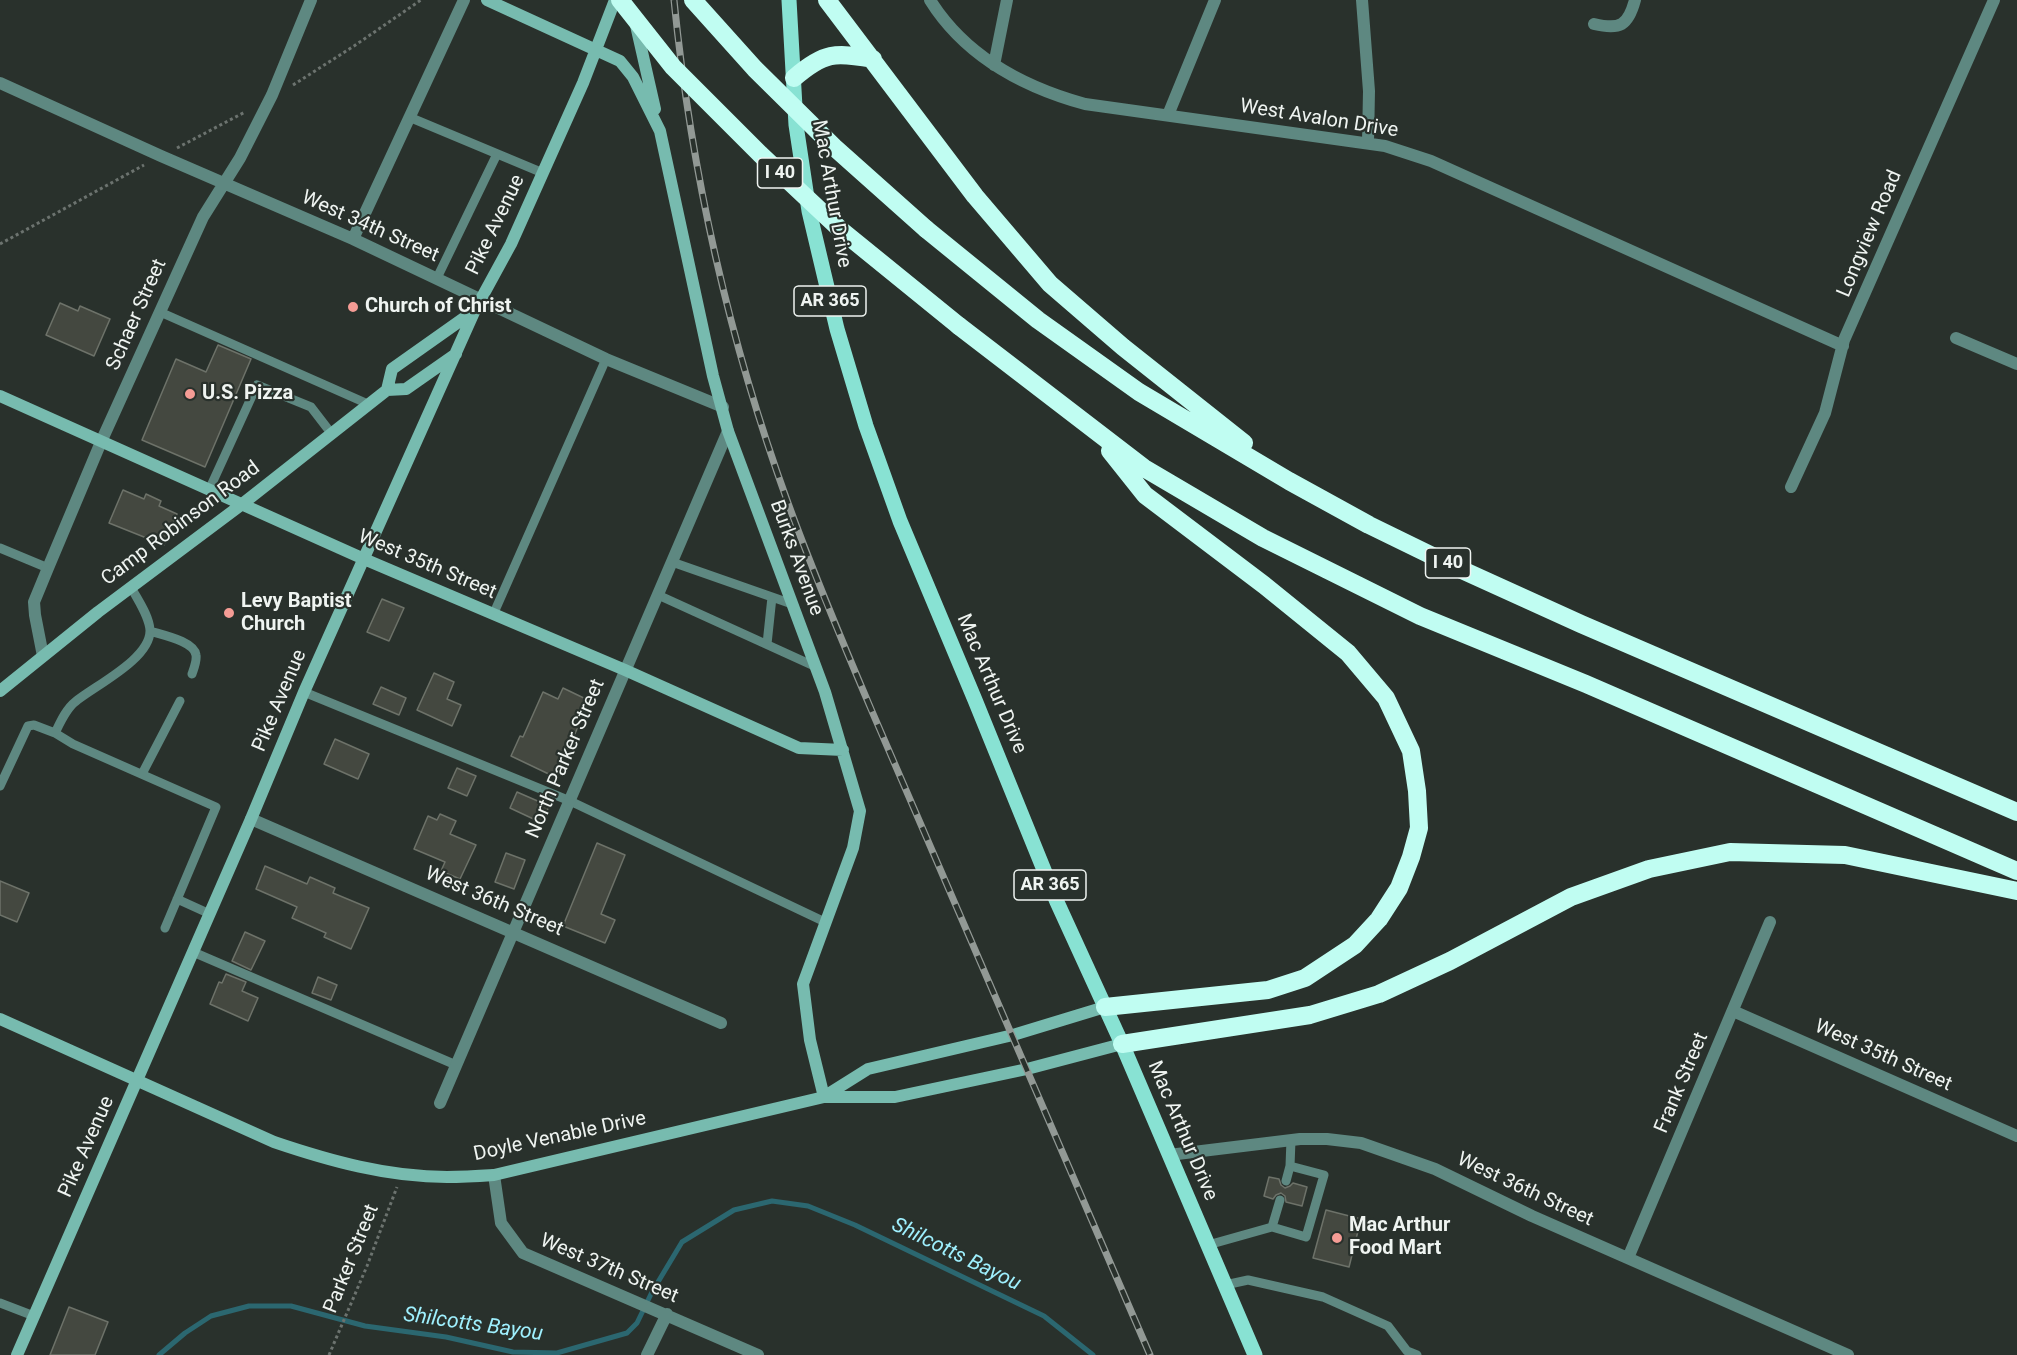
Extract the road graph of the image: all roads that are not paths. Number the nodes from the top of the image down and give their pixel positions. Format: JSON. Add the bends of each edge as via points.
{"nodes":[{"id":1,"x":310,"y":0,"type":"edge"},
{"id":2,"x":464,"y":0,"type":"edge"},
{"id":3,"x":487,"y":0,"type":"edge"},
{"id":4,"x":615,"y":0,"type":"edge"},
{"id":5,"x":620,"y":0,"type":"edge"},
{"id":6,"x":630,"y":0,"type":"edge"},
{"id":7,"x":693,"y":0,"type":"edge"},
{"id":8,"x":789,"y":0,"type":"edge"},
{"id":9,"x":827,"y":0,"type":"edge"},
{"id":10,"x":930,"y":0,"type":"edge"},
{"id":11,"x":1007,"y":0,"type":"edge"},
{"id":12,"x":1215,"y":0,"type":"edge"},
{"id":13,"x":1362,"y":0,"type":"edge"},
{"id":14,"x":1635,"y":0,"type":"edge"},
{"id":15,"x":1994,"y":0,"type":"edge"},
{"id":16,"x":1594,"y":24,"type":"dead end"},
{"id":17,"x":596,"y":50,"type":"junction"},
{"id":18,"x":873,"y":59,"type":"junction"},
{"id":19,"x":994,"y":65,"type":"junction"},
{"id":20,"x":794,"y":78,"type":"junction"},
{"id":21,"x":0,"y":83,"type":"edge"},
{"id":22,"x":1168,"y":115,"type":"junction"},
{"id":23,"x":409,"y":117,"type":"junction"},
{"id":24,"x":660,"y":131,"type":"junction"},
{"id":25,"x":1368,"y":142,"type":"junction"},
{"id":26,"x":497,"y":154,"type":"junction"},
{"id":27,"x":543,"y":173,"type":"junction"},
{"id":28,"x":224,"y":183,"type":"junction"},
{"id":29,"x":353,"y":239,"type":"junction"},
{"id":30,"x":437,"y":279,"type":"junction"},
{"id":31,"x":478,"y":305,"type":"junction"},
{"id":32,"x":160,"y":312,"type":"junction"},
{"id":33,"x":1956,"y":338,"type":"dead end"},
{"id":34,"x":1843,"y":346,"type":"junction"},
{"id":35,"x":457,"y":353,"type":"junction"},
{"id":36,"x":606,"y":359,"type":"junction"},
{"id":37,"x":2017,"y":364,"type":"edge"},
{"id":38,"x":387,"y":390,"type":"junction"},
{"id":39,"x":0,"y":396,"type":"edge"},
{"id":40,"x":368,"y":404,"type":"junction"},
{"id":41,"x":723,"y":406,"type":"junction"},
{"id":42,"x":728,"y":430,"type":"junction"},
{"id":43,"x":1093,"y":431,"type":"junction"},
{"id":44,"x":331,"y":433,"type":"junction"},
{"id":45,"x":101,"y":442,"type":"junction"},
{"id":46,"x":1289,"y":481,"type":"junction"},
{"id":47,"x":1791,"y":487,"type":"dead end"},
{"id":48,"x":209,"y":490,"type":"junction"},
{"id":49,"x":241,"y":505,"type":"junction"},
{"id":50,"x":0,"y":548,"type":"edge"},
{"id":51,"x":364,"y":559,"type":"junction"},
{"id":52,"x":672,"y":562,"type":"junction"},
{"id":53,"x":48,"y":568,"type":"junction"},
{"id":54,"x":131,"y":587,"type":"junction"},
{"id":55,"x":657,"y":595,"type":"junction"},
{"id":56,"x":772,"y":597,"type":"junction"},
{"id":57,"x":792,"y":604,"type":"junction"},
{"id":58,"x":494,"y":615,"type":"junction"},
{"id":59,"x":150,"y":631,"type":"junction"},
{"id":60,"x":767,"y":644,"type":"junction"},
{"id":61,"x":43,"y":656,"type":"junction"},
{"id":62,"x":814,"y":666,"type":"junction"},
{"id":63,"x":625,"y":670,"type":"junction"},
{"id":64,"x":192,"y":674,"type":"dead end"},
{"id":65,"x":0,"y":691,"type":"edge"},
{"id":66,"x":304,"y":692,"type":"junction"},
{"id":67,"x":180,"y":700,"type":"dead end"},
{"id":68,"x":55,"y":733,"type":"junction"},
{"id":69,"x":843,"y":750,"type":"junction"},
{"id":70,"x":142,"y":774,"type":"junction"},
{"id":71,"x":0,"y":786,"type":"edge"},
{"id":72,"x":570,"y":801,"type":"junction"},
{"id":73,"x":2017,"y":812,"type":"edge"},
{"id":74,"x":251,"y":819,"type":"junction"},
{"id":75,"x":2017,"y":871,"type":"edge"},
{"id":76,"x":2017,"y":891,"type":"edge"},
{"id":77,"x":177,"y":900,"type":"junction"},
{"id":78,"x":210,"y":914,"type":"junction"},
{"id":79,"x":825,"y":922,"type":"junction"},
{"id":80,"x":1770,"y":922,"type":"dead end"},
{"id":81,"x":165,"y":928,"type":"dead end"},
{"id":82,"x":514,"y":932,"type":"junction"},
{"id":83,"x":193,"y":952,"type":"junction"},
{"id":84,"x":1105,"y":1007,"type":"junction"},
{"id":85,"x":1733,"y":1011,"type":"junction"},
{"id":86,"x":0,"y":1019,"type":"edge"},
{"id":87,"x":721,"y":1023,"type":"dead end"},
{"id":88,"x":1122,"y":1044,"type":"junction"},
{"id":89,"x":456,"y":1065,"type":"junction"},
{"id":90,"x":136,"y":1081,"type":"junction"},
{"id":91,"x":824,"y":1097,"type":"junction"},
{"id":92,"x":440,"y":1103,"type":"dead end"},
{"id":93,"x":2017,"y":1136,"type":"edge"},
{"id":94,"x":1291,"y":1140,"type":"junction"},
{"id":95,"x":1169,"y":1155,"type":"junction"},
{"id":96,"x":494,"y":1175,"type":"junction"},
{"id":97,"x":1277,"y":1203,"type":"dead end"},
{"id":98,"x":1272,"y":1227,"type":"junction"},
{"id":99,"x":1208,"y":1245,"type":"junction"},
{"id":100,"x":1628,"y":1258,"type":"junction"},
{"id":101,"x":1225,"y":1285,"type":"junction"},
{"id":102,"x":0,"y":1303,"type":"edge"},
{"id":103,"x":665,"y":1313,"type":"junction"},
{"id":104,"x":34,"y":1316,"type":"junction"},
{"id":105,"x":17,"y":1355,"type":"edge"},
{"id":106,"x":647,"y":1355,"type":"edge"},
{"id":107,"x":758,"y":1355,"type":"edge"},
{"id":108,"x":1255,"y":1355,"type":"edge"},
{"id":109,"x":1417,"y":1355,"type":"edge"},
{"id":110,"x":1848,"y":1355,"type":"edge"}],
"edges":[{"from":1,"to":28,"type":"street","name":"Schaer Street","via":[[272,95]]},
{"from":2,"to":23,"type":"street"},
{"from":3,"to":17,"type":"main road","name":"Burks Avenue"},
{"from":4,"to":17,"type":"main road","name":"Pike Avenue"},
{"from":5,"to":43,"type":"highway","number":"I 40","bridge":true,"via":[[674,67],[842,231]]},
{"from":6,"to":24,"type":"main road"},
{"from":7,"to":46,"type":"highway","number":"I 40","bridge":true,"via":[[834,147],[926,229],[1038,320],[1139,392]]},
{"from":8,"to":20,"type":"main road","name":"Mac Arthur Drive","number":"AR 365"},
{"from":9,"to":18,"type":"highway"},
{"from":10,"to":19,"type":"street","name":"West Avalon Drive","via":[[964,41]]},
{"from":11,"to":19,"type":"street"},
{"from":12,"to":22,"type":"street"},
{"from":13,"to":25,"type":"street","via":[[1369,92]]},
{"from":14,"to":16,"type":"street","via":[[1631,15],[1620,25]]},
{"from":15,"to":34,"type":"street","name":"Longview Road"},
{"from":17,"to":24,"type":"main road","name":"Burks Avenue","via":[[628,69]]},
{"from":17,"to":27,"type":"main road","name":"Pike Avenue"},
{"from":18,"to":20,"type":"highway","via":[[844,54],[829,56],[812,63]]},
{"from":18,"to":46,"type":"highway","via":[[975,196],[1050,284]]},
{"from":19,"to":22,"type":"street","name":"West Avalon Drive","via":[[1057,96],[1085,104]]},
{"from":20,"to":84,"type":"main road","name":"Mac Arthur Drive","number":"AR 365","via":[[796,125],[809,211],[837,329],[866,426],[904,531]]},
{"from":21,"to":28,"type":"street","name":"West 34th Street"},
{"from":22,"to":25,"type":"street","name":"West Avalon Drive"},
{"from":23,"to":26,"type":"lane"},
{"from":23,"to":29,"type":"street"},
{"from":24,"to":41,"type":"main road","name":"Burks Avenue","via":[[713,376]]},
{"from":25,"to":34,"type":"street","name":"West Avalon Drive","via":[[1431,161]]},
{"from":26,"to":27,"type":"lane"},
{"from":26,"to":30,"type":"lane"},
{"from":27,"to":31,"type":"main road","name":"Pike Avenue"},
{"from":28,"to":29,"type":"street","name":"West 34th Street"},
{"from":28,"to":32,"type":"street","name":"Schaer Street","via":[[203,217]]},
{"from":29,"to":30,"type":"street","name":"West 34th Street"},
{"from":30,"to":31,"type":"street","name":"West 34th Street"},
{"from":31,"to":35,"type":"main road","name":"Pike Avenue"},
{"from":31,"to":36,"type":"street","name":"West 34th Street"},
{"from":31,"to":38,"type":"main road","name":"Camp Robinson Road","via":[[392,369]]},
{"from":32,"to":40,"type":"lane"},
{"from":32,"to":45,"type":"street","name":"Schaer Street"},
{"from":33,"to":37,"type":"street"},
{"from":34,"to":47,"type":"street","name":"Longview Road","via":[[1826,413]]},
{"from":35,"to":38,"type":"main road","name":"Camp Robinson Road","via":[[405,389]]},
{"from":35,"to":51,"type":"main road","name":"Pike Avenue"},
{"from":36,"to":41,"type":"street","name":"West 34th Street"},
{"from":36,"to":58,"type":"lane"},
{"from":38,"to":40,"type":"main road","name":"Camp Robinson Road"},
{"from":39,"to":45,"type":"main road","name":"West 35th Street"},
{"from":40,"to":44,"type":"main road","name":"Camp Robinson Road"},
{"from":41,"to":42,"type":"main road","name":"Burks Avenue"},
{"from":42,"to":52,"type":"street","name":"North Parker Street"},
{"from":42,"to":57,"type":"main road","name":"Burks Avenue"},
{"from":43,"to":75,"type":"highway","number":"I 40","via":[[1200,503],[1420,616]]},
{"from":43,"to":84,"type":"highway","via":[[1145,495],[1348,653],[1386,698],[1411,751],[1419,828],[1399,888],[1379,920],[1355,945],[1305,978],[1268,990]]},
{"from":44,"to":48,"type":"lane","via":[[311,407],[257,385]]},
{"from":44,"to":49,"type":"main road","name":"Camp Robinson Road"},
{"from":45,"to":48,"type":"main road","name":"West 35th Street"},
{"from":45,"to":53,"type":"street","name":"Schaer Street"},
{"from":46,"to":73,"type":"highway","number":"I 40","via":[[1451,565]]},
{"from":48,"to":49,"type":"main road","name":"West 35th Street"},
{"from":49,"to":51,"type":"main road","name":"West 35th Street"},
{"from":49,"to":54,"type":"main road","name":"Camp Robinson Road"},
{"from":50,"to":53,"type":"lane"},
{"from":51,"to":58,"type":"main road","name":"West 35th Street"},
{"from":51,"to":66,"type":"main road","name":"Pike Avenue"},
{"from":52,"to":55,"type":"street","name":"North Parker Street"},
{"from":52,"to":56,"type":"lane"},
{"from":53,"to":61,"type":"street","name":"Schaer Street","via":[[34,602]]},
{"from":54,"to":59,"type":"lane"},
{"from":54,"to":61,"type":"main road","name":"Camp Robinson Road"},
{"from":55,"to":60,"type":"lane"},
{"from":55,"to":63,"type":"street","name":"North Parker Street"},
{"from":56,"to":57,"type":"lane"},
{"from":56,"to":60,"type":"lane"},
{"from":57,"to":62,"type":"main road","name":"Burks Avenue"},
{"from":58,"to":63,"type":"main road","name":"West 35th Street"},
{"from":59,"to":64,"type":"lane","via":[[193,648],[196,655]]},
{"from":59,"to":68,"type":"lane","via":[[146,644],[126,666],[73,703]]},
{"from":60,"to":62,"type":"lane"},
{"from":61,"to":65,"type":"main road","name":"Camp Robinson Road"},
{"from":62,"to":69,"type":"main road","name":"Burks Avenue"},
{"from":63,"to":69,"type":"main road","name":"West 35th Street","via":[[799,748]]},
{"from":63,"to":72,"type":"street","name":"North Parker Street"},
{"from":66,"to":72,"type":"lane"},
{"from":66,"to":74,"type":"main road","name":"Pike Avenue"},
{"from":67,"to":70,"type":"lane"},
{"from":68,"to":70,"type":"lane"},
{"from":68,"to":71,"type":"lane","via":[[28,726]]},
{"from":69,"to":79,"type":"main road","name":"Burks Avenue","via":[[860,811],[847,866]]},
{"from":70,"to":77,"type":"lane","via":[[216,807]]},
{"from":72,"to":79,"type":"lane"},
{"from":72,"to":82,"type":"street","name":"North Parker Street"},
{"from":74,"to":78,"type":"main road","name":"Pike Avenue"},
{"from":74,"to":82,"type":"street","name":"West 36th Street"},
{"from":76,"to":88,"type":"highway","via":[[1845,855],[1730,852],[1649,869],[1571,897],[1379,994],[1310,1015]]},
{"from":77,"to":78,"type":"lane"},
{"from":77,"to":81,"type":"lane"},
{"from":78,"to":83,"type":"main road","name":"Pike Avenue"},
{"from":79,"to":91,"type":"main road","name":"Burks Avenue","via":[[803,984],[810,1040]]},
{"from":80,"to":85,"type":"street","name":"Frank Street"},
{"from":82,"to":87,"type":"street","name":"West 36th Street"},
{"from":82,"to":89,"type":"street","name":"North Parker Street"},
{"from":83,"to":89,"type":"lane"},
{"from":83,"to":90,"type":"main road","name":"Pike Avenue"},
{"from":84,"to":88,"type":"main road","name":"Mac Arthur Drive","number":"AR 365"},
{"from":84,"to":91,"type":"main road","name":"Doyle Venable Drive","via":[[1013,1035],[868,1069]]},
{"from":85,"to":93,"type":"street","name":"West 35th Street"},
{"from":85,"to":100,"type":"street","name":"Frank Street"},
{"from":86,"to":90,"type":"main road"},
{"from":88,"to":91,"type":"main road","name":"Doyle Venable Drive","via":[[895,1097]]},
{"from":88,"to":95,"type":"main road","name":"Mac Arthur Drive","number":"AR 365"},
{"from":89,"to":92,"type":"street","name":"North Parker Street"},
{"from":90,"to":96,"type":"main road","name":"Doyle Venable Drive","via":[[274,1142],[344,1164],[401,1174]]},
{"from":90,"to":104,"type":"main road","name":"Pike Avenue"},
{"from":91,"to":96,"type":"main road","name":"Doyle Venable Drive"},
{"from":94,"to":95,"type":"street","name":"West 36th Street"},
{"from":94,"to":98,"type":"lane","via":[[1286,1175],[1324,1175],[1306,1237]]},
{"from":94,"to":100,"type":"street","name":"West 36th Street","via":[[1327,1139],[1387,1151],[1435,1168]]},
{"from":95,"to":99,"type":"main road","name":"Mac Arthur Drive","number":"AR 365"},
{"from":96,"to":103,"type":"street","name":"West 37th Street","via":[[501,1223],[523,1253]]},
{"from":97,"to":98,"type":"lane"},
{"from":98,"to":99,"type":"lane"},
{"from":99,"to":101,"type":"main road","name":"Mac Arthur Drive","number":"AR 365"},
{"from":100,"to":110,"type":"street","name":"West 36th Street"},
{"from":101,"to":108,"type":"main road","name":"Mac Arthur Drive","number":"AR 365"},
{"from":101,"to":109,"type":"lane","via":[[1248,1280],[1323,1297],[1388,1326],[1407,1351]]},
{"from":102,"to":104,"type":"lane"},
{"from":103,"to":106,"type":"street"},
{"from":103,"to":107,"type":"street","name":"West 37th Street"},
{"from":104,"to":105,"type":"main road","name":"Pike Avenue"}]}
